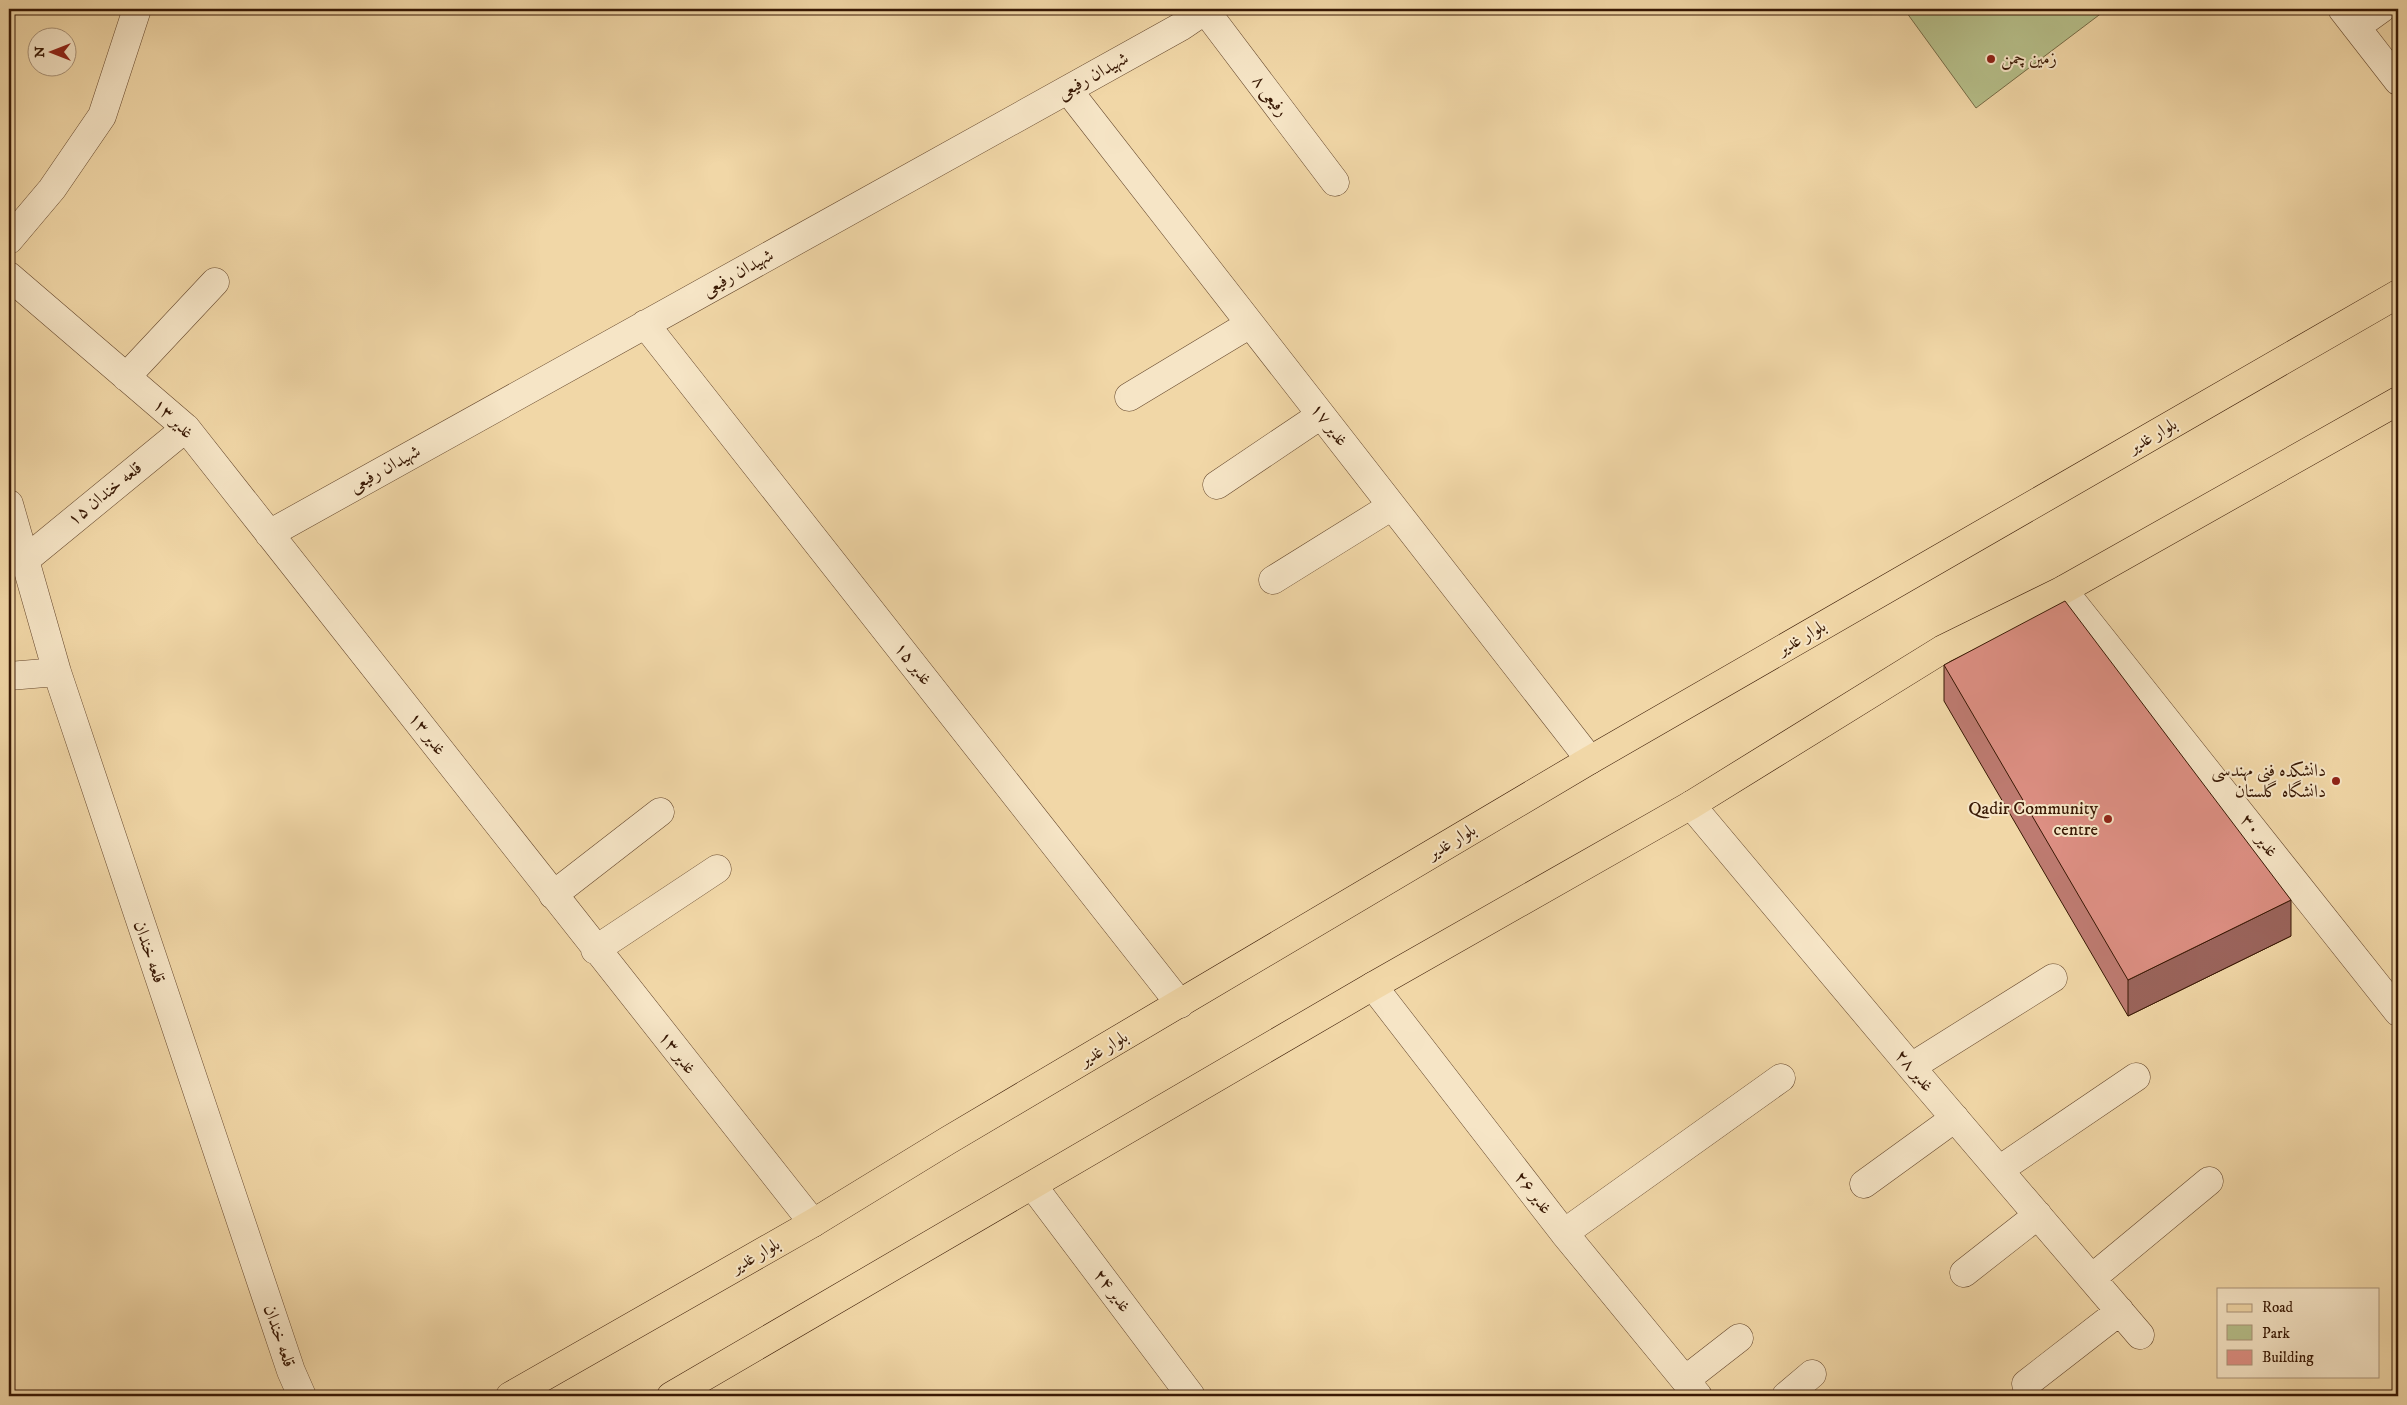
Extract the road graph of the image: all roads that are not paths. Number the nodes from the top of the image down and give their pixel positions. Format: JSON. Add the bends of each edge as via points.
{"nodes":[{"id":1,"x":137,"y":9,"type":"edge"},
{"id":2,"x":1206,"y":9,"type":"edge"},
{"id":3,"x":2381,"y":9,"type":"edge"},
{"id":4,"x":2349,"y":18,"type":"edge"},
{"id":5,"x":2398,"y":81,"type":"edge"},
{"id":6,"x":1068,"y":90,"type":"junction"},
{"id":7,"x":1335,"y":182,"type":"dead end"},
{"id":8,"x":9,"y":240,"type":"edge"},
{"id":9,"x":9,"y":276,"type":"edge"},
{"id":10,"x":215,"y":282,"type":"dead end"},
{"id":11,"x":2398,"y":294,"type":"edge"},
{"id":12,"x":645,"y":324,"type":"junction"},
{"id":13,"x":1250,"y":324,"type":"junction"},
{"id":14,"x":126,"y":376,"type":"junction"},
{"id":15,"x":1128,"y":397,"type":"dead end"},
{"id":16,"x":2398,"y":402,"type":"edge"},
{"id":17,"x":1322,"y":414,"type":"junction"},
{"id":18,"x":186,"y":428,"type":"junction"},
{"id":19,"x":1217,"y":485,"type":"dead end"},
{"id":20,"x":9,"y":504,"type":"edge"},
{"id":21,"x":1392,"y":506,"type":"junction"},
{"id":22,"x":268,"y":534,"type":"junction"},
{"id":23,"x":25,"y":560,"type":"junction"},
{"id":24,"x":1273,"y":580,"type":"dead end"},
{"id":25,"x":2064,"y":590,"type":"junction"},
{"id":26,"x":57,"y":672,"type":"junction"},
{"id":27,"x":9,"y":676,"type":"edge"},
{"id":28,"x":1590,"y":760,"type":"junction"},
{"id":29,"x":1691,"y":805,"type":"junction"},
{"id":30,"x":660,"y":812,"type":"dead end"},
{"id":31,"x":717,"y":869,"type":"dead end"},
{"id":32,"x":553,"y":895,"type":"junction"},
{"id":33,"x":596,"y":950,"type":"junction"},
{"id":34,"x":2053,"y":978,"type":"dead end"},
{"id":35,"x":1373,"y":986,"type":"junction"},
{"id":36,"x":1180,"y":1004,"type":"junction"},
{"id":37,"x":2398,"y":1012,"type":"edge"},
{"id":38,"x":1910,"y":1066,"type":"junction"},
{"id":39,"x":2136,"y":1076,"type":"dead end"},
{"id":40,"x":1781,"y":1078,"type":"dead end"},
{"id":41,"x":1955,"y":1118,"type":"junction"},
{"id":42,"x":1999,"y":1170,"type":"junction"},
{"id":43,"x":2209,"y":1181,"type":"dead end"},
{"id":44,"x":1864,"y":1184,"type":"dead end"},
{"id":45,"x":1033,"y":1186,"type":"junction"},
{"id":46,"x":2038,"y":1215,"type":"junction"},
{"id":47,"x":813,"y":1223,"type":"junction"},
{"id":48,"x":1564,"y":1233,"type":"junction"},
{"id":49,"x":1964,"y":1273,"type":"dead end"},
{"id":50,"x":2092,"y":1278,"type":"junction"},
{"id":51,"x":2120,"y":1311,"type":"junction"},
{"id":52,"x":2140,"y":1335,"type":"dead end"},
{"id":53,"x":1739,"y":1338,"type":"dead end"},
{"id":54,"x":1812,"y":1374,"type":"dead end"},
{"id":55,"x":2026,"y":1384,"type":"dead end"},
{"id":56,"x":1691,"y":1388,"type":"edge"},
{"id":57,"x":677,"y":1395,"type":"edge"},
{"id":58,"x":302,"y":1396,"type":"edge"},
{"id":59,"x":510,"y":1396,"type":"edge"},
{"id":60,"x":1191,"y":1396,"type":"edge"},
{"id":61,"x":1786,"y":1396,"type":"edge"}],
"edges":[{"from":1,"to":8,"type":"street","via":[[102,116],[52,189]]},
{"from":2,"to":6,"type":"street","name":"شهیدان رفیعی","via":[[1182,26]]},
{"from":2,"to":7,"type":"street","name":"رفیعی ۸"},
{"from":3,"to":4,"type":"street"},
{"from":4,"to":5,"type":"street"},
{"from":6,"to":12,"type":"street","name":"شهیدان رفیعی"},
{"from":6,"to":13,"type":"street","name":"۱۷ غدیر"},
{"from":9,"to":14,"type":"street","name":"۱۳ غدیر"},
{"from":10,"to":14,"type":"street"},
{"from":11,"to":28,"type":"main road","name":"بلوار غدیر"},
{"from":12,"to":22,"type":"street","name":"شهیدان رفیعی"},
{"from":12,"to":36,"type":"street","name":"۱۵ غدیر"},
{"from":13,"to":15,"type":"street"},
{"from":13,"to":17,"type":"street","name":"۱۷ غدیر"},
{"from":14,"to":18,"type":"street","name":"۱۳ غدیر"},
{"from":16,"to":25,"type":"main road"},
{"from":17,"to":19,"type":"street"},
{"from":17,"to":21,"type":"street","name":"۱۷ غدیر"},
{"from":18,"to":22,"type":"street","name":"۱۳ غدیر"},
{"from":18,"to":23,"type":"street","name":"۱۵ قلعه خندان"},
{"from":20,"to":23,"type":"street","name":"قلعه خندان"},
{"from":21,"to":24,"type":"street"},
{"from":21,"to":28,"type":"street","name":"۱۷ غدیر"},
{"from":22,"to":32,"type":"street","name":"۱۳ غدیر"},
{"from":23,"to":26,"type":"street","name":"قلعه خندان"},
{"from":25,"to":29,"type":"main road","via":[[1943,649]]},
{"from":25,"to":37,"type":"street","name":"غدیر ۳۰"},
{"from":26,"to":27,"type":"street"},
{"from":26,"to":58,"type":"street","name":"قلعه خندان"},
{"from":28,"to":36,"type":"main road","name":"بلوار غدیر"},
{"from":29,"to":35,"type":"main road"},
{"from":29,"to":38,"type":"street","name":"۲۸ غدیر"},
{"from":30,"to":32,"type":"street"},
{"from":31,"to":33,"type":"street"},
{"from":32,"to":33,"type":"street","name":"۱۳ غدیر"},
{"from":33,"to":47,"type":"street","name":"۱۳ غدیر"},
{"from":34,"to":38,"type":"street"},
{"from":35,"to":45,"type":"main road"},
{"from":35,"to":48,"type":"street","name":"۲۶ غدیر"},
{"from":36,"to":47,"type":"main road","name":"بلوار غدیر"},
{"from":38,"to":41,"type":"street","name":"۲۸ غدیر"},
{"from":39,"to":42,"type":"street"},
{"from":40,"to":48,"type":"street"},
{"from":41,"to":42,"type":"street","name":"۲۸ غدیر"},
{"from":41,"to":44,"type":"street"},
{"from":42,"to":46,"type":"street","name":"۲۸ غدیر"},
{"from":43,"to":50,"type":"street"},
{"from":45,"to":57,"type":"main road"},
{"from":45,"to":60,"type":"street","name":"۲۴ غدیر"},
{"from":46,"to":49,"type":"street"},
{"from":46,"to":50,"type":"street","name":"۲۸ غدیر"},
{"from":47,"to":59,"type":"main road","name":"بلوار غدیر"},
{"from":48,"to":56,"type":"street","name":"۲۶ غدیر"},
{"from":50,"to":51,"type":"street","name":"۲۸ غدیر"},
{"from":51,"to":52,"type":"street","name":"۲۸ غدیر"},
{"from":51,"to":55,"type":"street"},
{"from":53,"to":56,"type":"street"},
{"from":54,"to":61,"type":"street"}]}
